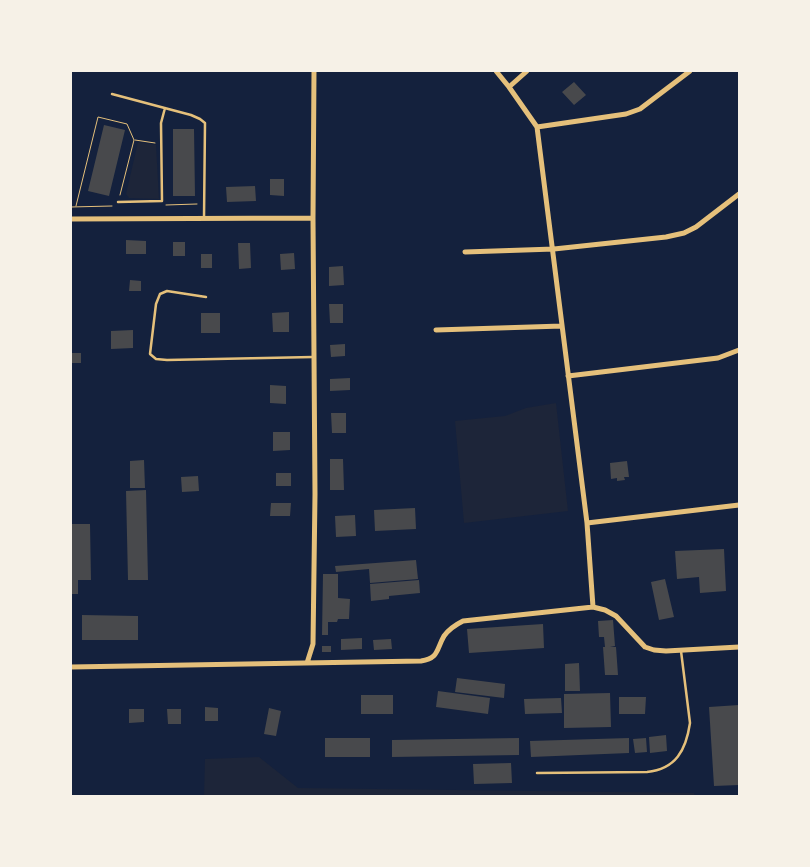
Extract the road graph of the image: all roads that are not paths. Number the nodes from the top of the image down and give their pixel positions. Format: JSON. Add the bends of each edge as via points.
{"nodes":[{"id":1,"x":314,"y":71,"type":"edge"},
{"id":2,"x":496,"y":71,"type":"edge"},
{"id":3,"x":527,"y":71,"type":"edge"},
{"id":4,"x":690,"y":71,"type":"edge"},
{"id":5,"x":509,"y":87,"type":"junction"},
{"id":6,"x":112,"y":94,"type":"dead end"},
{"id":7,"x":165,"y":108,"type":"junction"},
{"id":8,"x":538,"y":126,"type":"junction"},
{"id":9,"x":739,"y":194,"type":"edge"},
{"id":10,"x":118,"y":202,"type":"road end"},
{"id":11,"x":204,"y":218,"type":"junction"},
{"id":12,"x":313,"y":218,"type":"junction"},
{"id":13,"x":71,"y":219,"type":"edge"},
{"id":14,"x":554,"y":249,"type":"junction"},
{"id":15,"x":465,"y":252,"type":"dead end"},
{"id":16,"x":206,"y":297,"type":"dead end"},
{"id":17,"x":562,"y":326,"type":"junction"},
{"id":18,"x":436,"y":330,"type":"dead end"},
{"id":19,"x":739,"y":350,"type":"edge"},
{"id":20,"x":315,"y":358,"type":"junction"},
{"id":21,"x":568,"y":376,"type":"junction"},
{"id":22,"x":739,"y":505,"type":"edge"},
{"id":23,"x":587,"y":524,"type":"junction"},
{"id":24,"x":593,"y":607,"type":"junction"},
{"id":25,"x":739,"y":648,"type":"edge"},
{"id":26,"x":681,"y":651,"type":"junction"},
{"id":27,"x":307,"y":663,"type":"junction"},
{"id":28,"x":71,"y":667,"type":"edge"},
{"id":29,"x":537,"y":773,"type":"dead end"}],
"edges":[{"from":1,"to":12,"type":"street"},
{"from":2,"to":5,"type":"street"},
{"from":3,"to":5,"type":"street"},
{"from":4,"to":8,"type":"street","via":[[640,109],[626,114]]},
{"from":5,"to":8,"type":"street"},
{"from":6,"to":7,"type":"lane"},
{"from":7,"to":10,"type":"lane","via":[[161,123],[162,201]]},
{"from":7,"to":11,"type":"lane","via":[[191,115],[205,124]]},
{"from":8,"to":14,"type":"street"},
{"from":9,"to":14,"type":"street","via":[[684,233]]},
{"from":11,"to":12,"type":"street"},
{"from":11,"to":13,"type":"street"},
{"from":12,"to":20,"type":"street"},
{"from":14,"to":15,"type":"street"},
{"from":14,"to":17,"type":"street"},
{"from":16,"to":20,"type":"lane","via":[[167,291],[160,294],[150,354],[156,359],[168,360]]},
{"from":17,"to":18,"type":"street"},
{"from":17,"to":21,"type":"street"},
{"from":19,"to":21,"type":"street","via":[[718,358]]},
{"from":20,"to":27,"type":"street","via":[[313,644]]},
{"from":21,"to":23,"type":"street"},
{"from":22,"to":23,"type":"street"},
{"from":23,"to":24,"type":"street"},
{"from":24,"to":26,"type":"street","via":[[616,616],[645,647]]},
{"from":24,"to":27,"type":"street","via":[[463,621],[445,635],[430,659],[421,661]]},
{"from":25,"to":26,"type":"street"},
{"from":26,"to":29,"type":"lane","via":[[690,723],[685,746],[670,765],[647,772]]},
{"from":27,"to":28,"type":"street"}]}
